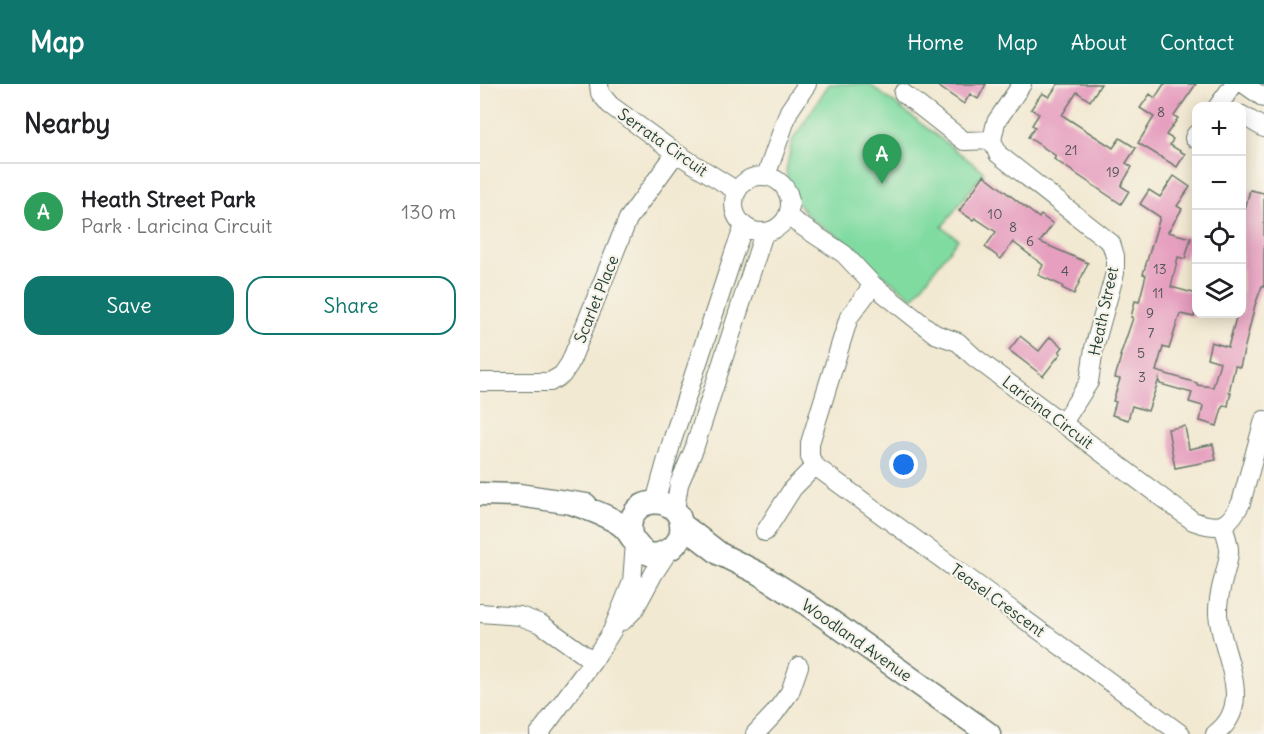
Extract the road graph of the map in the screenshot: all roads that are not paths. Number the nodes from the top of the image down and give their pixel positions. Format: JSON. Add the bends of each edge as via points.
{"nodes":[{"id":1,"x":599,"y":84,"type":"edge"},
{"id":2,"x":807,"y":84,"type":"edge"},
{"id":3,"x":1022,"y":84,"type":"edge"},
{"id":4,"x":1234,"y":84,"type":"edge"},
{"id":5,"x":1244,"y":84,"type":"edge"},
{"id":6,"x":903,"y":93,"type":"dead end"},
{"id":7,"x":1264,"y":98,"type":"edge"},
{"id":8,"x":1225,"y":102,"type":"edge"},
{"id":9,"x":1246,"y":118,"type":"edge"},
{"id":10,"x":1264,"y":128,"type":"edge"},
{"id":11,"x":992,"y":140,"type":"junction"},
{"id":12,"x":676,"y":153,"type":"junction"},
{"id":13,"x":766,"y":176,"type":"junction"},
{"id":14,"x":737,"y":192,"type":"junction"},
{"id":15,"x":788,"y":217,"type":"junction"},
{"id":16,"x":744,"y":226,"type":"junction"},
{"id":17,"x":764,"y":233,"type":"junction"},
{"id":18,"x":873,"y":285,"type":"junction"},
{"id":19,"x":480,"y":382,"type":"edge"},
{"id":20,"x":1264,"y":420,"type":"edge"},
{"id":21,"x":1063,"y":423,"type":"junction"},
{"id":22,"x":815,"y":466,"type":"junction"},
{"id":23,"x":480,"y":494,"type":"edge"},
{"id":24,"x":571,"y":503,"type":"junction"},
{"id":25,"x":662,"y":511,"type":"junction"},
{"id":26,"x":1223,"y":525,"type":"junction"},
{"id":27,"x":765,"y":532,"type":"dead end"},
{"id":28,"x":633,"y":541,"type":"junction"},
{"id":29,"x":670,"y":549,"type":"junction"},
{"id":30,"x":720,"y":554,"type":"junction"},
{"id":31,"x":480,"y":613,"type":"edge"},
{"id":32,"x":612,"y":631,"type":"junction"},
{"id":33,"x":593,"y":661,"type":"junction"},
{"id":34,"x":799,"y":666,"type":"dead end"},
{"id":35,"x":982,"y":732,"type":"edge"},
{"id":36,"x":539,"y":734,"type":"edge"},
{"id":37,"x":755,"y":734,"type":"edge"},
{"id":38,"x":1181,"y":734,"type":"edge"},
{"id":39,"x":1215,"y":734,"type":"edge"}],
"edges":[{"from":1,"to":12,"type":"street","name":"Serrata Circuit","via":[[600,93],[610,105]]},
{"from":2,"to":13,"type":"street","via":[[789,111]]},
{"from":3,"to":11,"type":"street","via":[[996,122]]},
{"from":4,"to":8,"type":"street"},
{"from":5,"to":7,"type":"street"},
{"from":6,"to":11,"type":"street","via":[[964,141]]},
{"from":9,"to":10,"type":"street"},
{"from":11,"to":21,"type":"street","name":"Heath Street","via":[[998,154],[1111,243],[1115,256],[1115,273],[1094,348],[1089,382]]},
{"from":12,"to":14,"type":"street","name":"Serrata Circuit"},
{"from":12,"to":19,"type":"street","name":"Scarlet Place","via":[[628,219],[562,375],[550,382]]},
{"from":13,"to":14,"type":"street","via":[[751,178]]},
{"from":13,"to":15,"type":"street","via":[[788,191]]},
{"from":14,"to":16,"type":"street","via":[[734,210]]},
{"from":15,"to":17,"type":"street","via":[[777,229]]},
{"from":15,"to":18,"type":"street","name":"Laricina Circuit","via":[[844,254]]},
{"from":16,"to":17,"type":"street"},
{"from":16,"to":25,"type":"street","via":[[672,441]]},
{"from":17,"to":25,"type":"street","via":[[694,449]]},
{"from":18,"to":21,"type":"street","name":"Laricina Circuit","via":[[935,334],[958,342]]},
{"from":18,"to":22,"type":"street","via":[[849,317],[810,443]]},
{"from":20,"to":26,"type":"street","via":[[1241,503]]},
{"from":21,"to":26,"type":"street","name":"Laricina Circuit","via":[[1193,521],[1210,527]]},
{"from":22,"to":27,"type":"street","via":[[793,488]]},
{"from":22,"to":38,"type":"street","name":"Teasel Crescent"},
{"from":23,"to":24,"type":"street","name":"Woodland Avenue"},
{"from":24,"to":25,"type":"street","name":"Woodland Avenue","via":[[612,510]]},
{"from":24,"to":28,"type":"street","name":"Woodland Avenue","via":[[624,526]]},
{"from":25,"to":28,"type":"street","via":[[630,520]]},
{"from":25,"to":29,"type":"street","via":[[680,538]]},
{"from":25,"to":30,"type":"street","name":"Woodland Avenue"},
{"from":26,"to":39,"type":"street","via":[[1229,551],[1218,613],[1236,694],[1226,726]]},
{"from":28,"to":29,"type":"street","name":"Woodland Avenue","via":[[649,553],[660,554]]},
{"from":28,"to":32,"type":"street","via":[[632,582]]},
{"from":29,"to":30,"type":"street","name":"Woodland Avenue"},
{"from":29,"to":32,"type":"street","via":[[634,610]]},
{"from":30,"to":35,"type":"street","name":"Woodland Avenue","via":[[804,602]]},
{"from":31,"to":33,"type":"street","via":[[520,616],[541,624]]},
{"from":32,"to":33,"type":"street"},
{"from":33,"to":36,"type":"street"},
{"from":34,"to":37,"type":"street","via":[[790,692]]}]}
